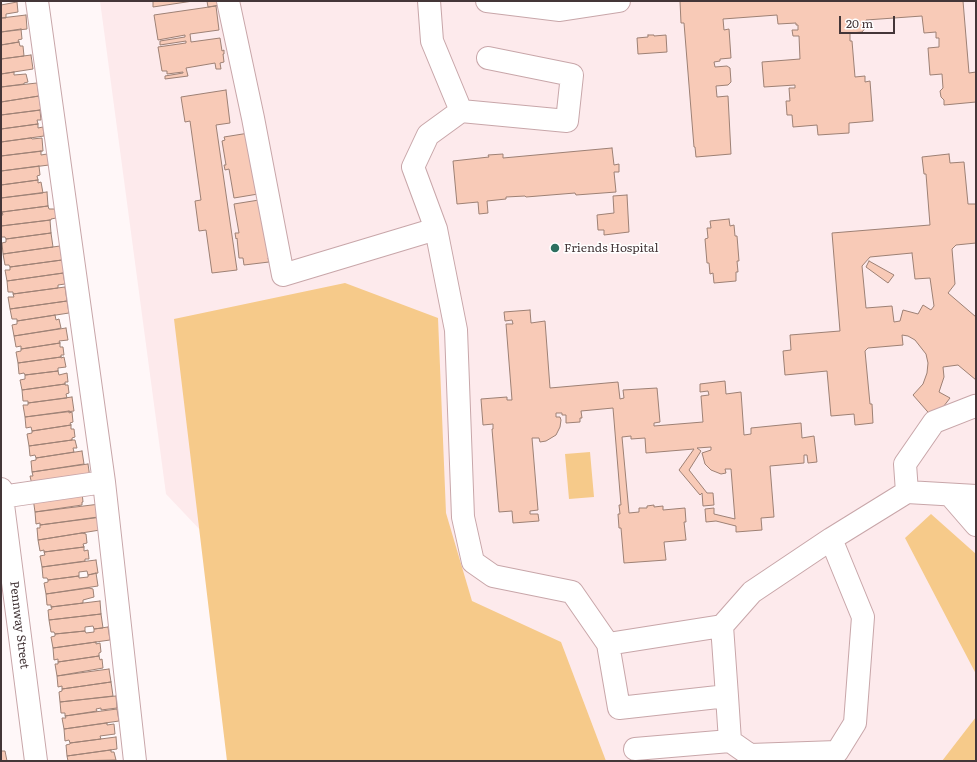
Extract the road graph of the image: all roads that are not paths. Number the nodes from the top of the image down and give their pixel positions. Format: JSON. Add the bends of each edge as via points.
{"nodes":[{"id":1,"x":37,"y":1,"type":"edge"},
{"id":2,"x":228,"y":1,"type":"edge"},
{"id":3,"x":429,"y":1,"type":"edge"},
{"id":4,"x":487,"y":1,"type":"edge"},
{"id":5,"x":619,"y":1,"type":"edge"},
{"id":6,"x":488,"y":58,"type":"dead end"},
{"id":7,"x":462,"y":111,"type":"junction"},
{"id":8,"x":436,"y":229,"type":"junction"},
{"id":9,"x":976,"y":407,"type":"edge"},
{"id":10,"x":104,"y":482,"type":"junction"},
{"id":11,"x":906,"y":492,"type":"junction"},
{"id":12,"x":1,"y":495,"type":"edge"},
{"id":13,"x":950,"y":495,"type":"junction"},
{"id":14,"x":976,"y":496,"type":"edge"},
{"id":15,"x":976,"y":525,"type":"edge"},
{"id":16,"x":831,"y":539,"type":"junction"},
{"id":17,"x":722,"y":626,"type":"junction"},
{"id":18,"x":608,"y":644,"type":"junction"},
{"id":19,"x":727,"y":696,"type":"junction"},
{"id":20,"x":730,"y":741,"type":"junction"},
{"id":21,"x":635,"y":749,"type":"dead end"},
{"id":22,"x":36,"y":761,"type":"edge"},
{"id":23,"x":135,"y":761,"type":"edge"}],
"edges":[{"from":1,"to":10,"type":"street"},
{"from":2,"to":8,"type":"street","via":[[283,275]]},
{"from":3,"to":7,"type":"street","via":[[432,41]]},
{"from":4,"to":5,"type":"street","via":[[560,10]]},
{"from":6,"to":7,"type":"street","via":[[572,75],[567,121]]},
{"from":7,"to":8,"type":"street","via":[[428,135],[413,167]]},
{"from":8,"to":18,"type":"street","via":[[456,330],[463,517],[473,562],[493,576],[572,592]]},
{"from":9,"to":11,"type":"street","via":[[934,422],[906,464]]},
{"from":10,"to":12,"type":"street"},
{"from":10,"to":23,"type":"street"},
{"from":11,"to":13,"type":"street"},
{"from":11,"to":16,"type":"street"},
{"from":12,"to":22,"type":"street","name":"Pennway Street"},
{"from":13,"to":14,"type":"street"},
{"from":13,"to":15,"type":"street"},
{"from":16,"to":17,"type":"street","via":[[752,592]]},
{"from":16,"to":20,"type":"street","via":[[863,617],[855,723],[837,752],[750,755]]},
{"from":17,"to":18,"type":"street"},
{"from":17,"to":19,"type":"street"},
{"from":18,"to":19,"type":"street","via":[[619,708]]},
{"from":19,"to":20,"type":"street"},
{"from":20,"to":21,"type":"street"}]}
